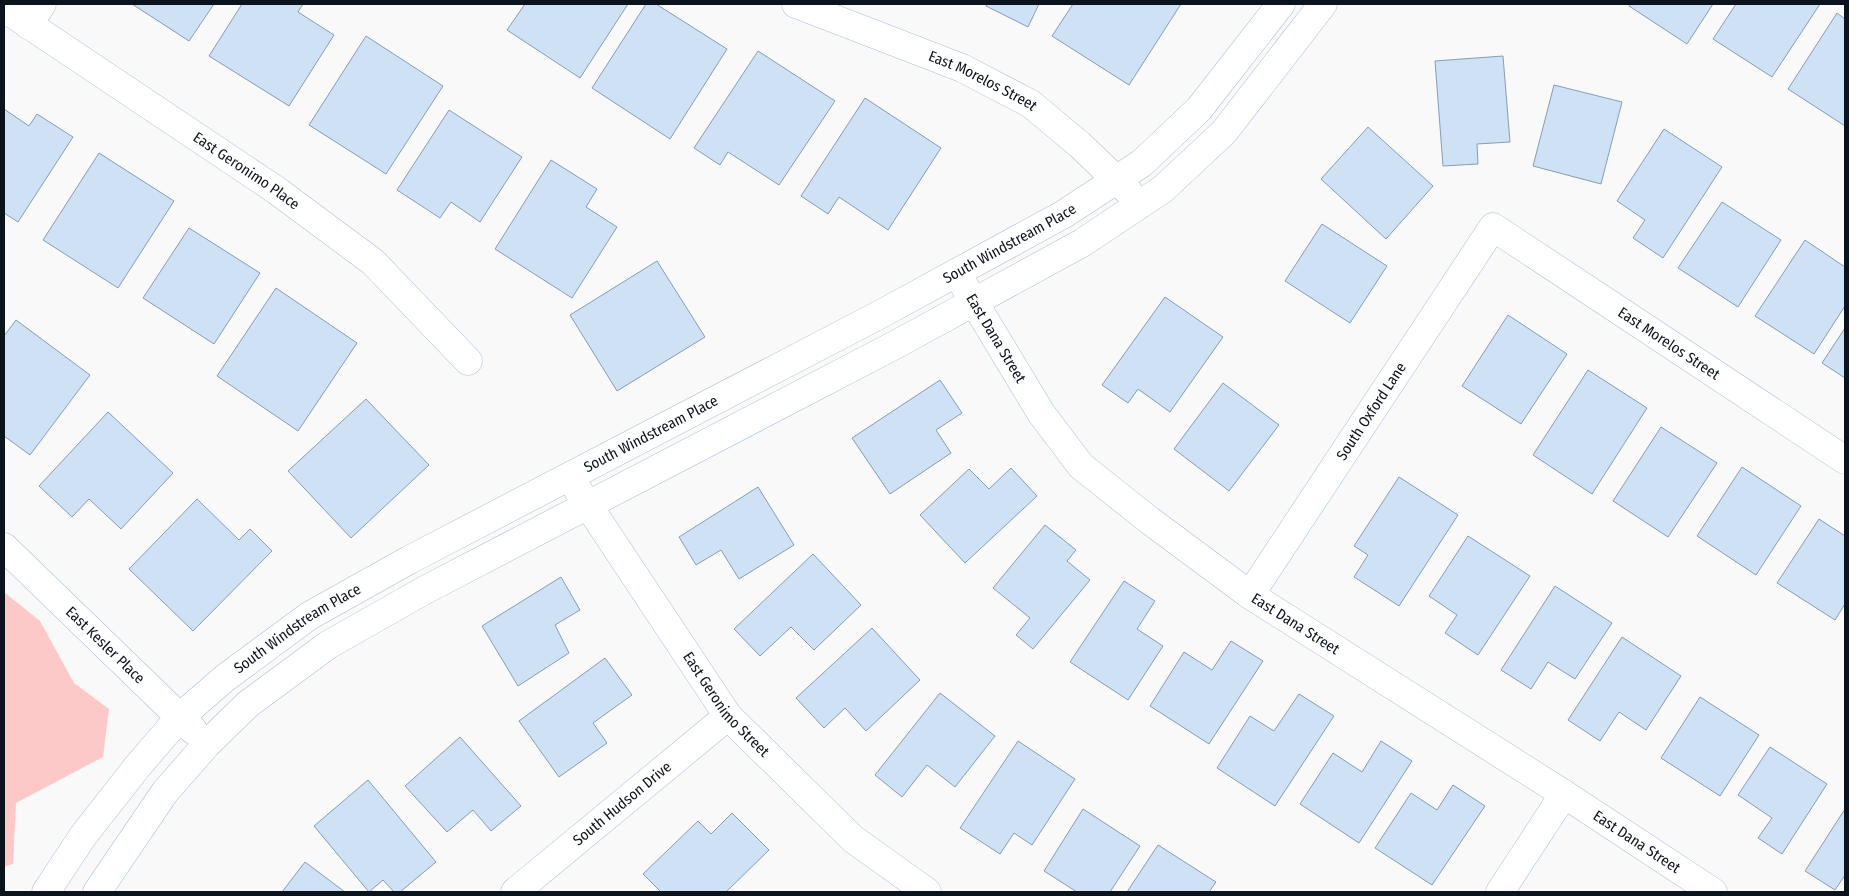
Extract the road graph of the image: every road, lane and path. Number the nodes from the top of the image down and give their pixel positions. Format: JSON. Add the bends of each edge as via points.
{"nodes":[{"id":1,"x":796,"y":4,"type":"edge"},
{"id":2,"x":1281,"y":4,"type":"edge"},
{"id":3,"x":1323,"y":4,"type":"edge"},
{"id":4,"x":4,"y":8,"type":"edge"},
{"id":5,"x":35,"y":14,"type":"edge"},
{"id":6,"x":1116,"y":180,"type":"junction"},
{"id":7,"x":1141,"y":204,"type":"junction"},
{"id":8,"x":1493,"y":227,"type":"joint"},
{"id":9,"x":957,"y":272,"type":"junction"},
{"id":10,"x":974,"y":302,"type":"junction"},
{"id":11,"x":468,"y":361,"type":"dead end"},
{"id":12,"x":1845,"y":460,"type":"edge"},
{"id":13,"x":570,"y":476,"type":"junction"},
{"id":14,"x":588,"y":505,"type":"junction"},
{"id":15,"x":4,"y":547,"type":"edge"},
{"id":16,"x":1250,"y":595,"type":"junction"},
{"id":17,"x":728,"y":716,"type":"junction"},
{"id":18,"x":180,"y":717,"type":"junction"},
{"id":19,"x":207,"y":744,"type":"junction"},
{"id":20,"x":1564,"y":794,"type":"junction"},
{"id":21,"x":46,"y":892,"type":"edge"},
{"id":22,"x":97,"y":892,"type":"edge"},
{"id":23,"x":515,"y":892,"type":"edge"},
{"id":24,"x":927,"y":892,"type":"edge"},
{"id":25,"x":1500,"y":892,"type":"edge"},
{"id":26,"x":1713,"y":892,"type":"edge"}],
"edges":[{"from":1,"to":6,"type":"street","name":"East Morelos Street","via":[[962,68],[1032,104]]},
{"from":2,"to":6,"type":"street","name":"South Windstream Place","via":[[1198,109],[1142,163]]},
{"from":3,"to":7,"type":"street","name":"South Windstream Place","via":[[1224,132],[1163,189]]},
{"from":4,"to":5,"type":"street","name":"East Geronimo Place"},
{"from":5,"to":11,"type":"street","name":"East Geronimo Place","via":[[374,262]]},
{"from":6,"to":7,"type":"street","name":"East Morelos Street"},
{"from":6,"to":9,"type":"street","name":"South Windstream Place","via":[[1064,214]]},
{"from":7,"to":10,"type":"street","name":"South Windstream Place","via":[[1082,243]]},
{"from":8,"to":12,"type":"street","name":"East Morelos Street"},
{"from":8,"to":16,"type":"street","name":"South Oxford Lane"},
{"from":9,"to":10,"type":"street","name":"East Dana Street"},
{"from":9,"to":13,"type":"street","name":"South Windstream Place"},
{"from":10,"to":14,"type":"street","name":"South Windstream Place"},
{"from":10,"to":16,"type":"street","name":"East Dana Street","via":[[1041,412],[1081,466]]},
{"from":13,"to":14,"type":"street","name":"East Geronimo Street"},
{"from":13,"to":18,"type":"street","name":"South Windstream Place","via":[[309,616],[225,678]]},
{"from":14,"to":17,"type":"street","name":"East Geronimo Street"},
{"from":14,"to":19,"type":"street","name":"South Windstream Place","via":[[328,645],[248,704]]},
{"from":15,"to":18,"type":"street","name":"East Kesler Place"},
{"from":16,"to":20,"type":"street","name":"East Dana Street"},
{"from":17,"to":23,"type":"street","name":"South Hudson Drive"},
{"from":17,"to":24,"type":"street","name":"East Geronimo Street","via":[[854,839]]},
{"from":18,"to":19,"type":"street","name":"East Kesler Place"},
{"from":18,"to":21,"type":"street","name":"South Windstream Place","via":[[84,836]]},
{"from":19,"to":22,"type":"street","name":"South Windstream Place","via":[[165,792]]},
{"from":20,"to":25,"type":"street"},
{"from":20,"to":26,"type":"street","name":"East Dana Street"}]}
